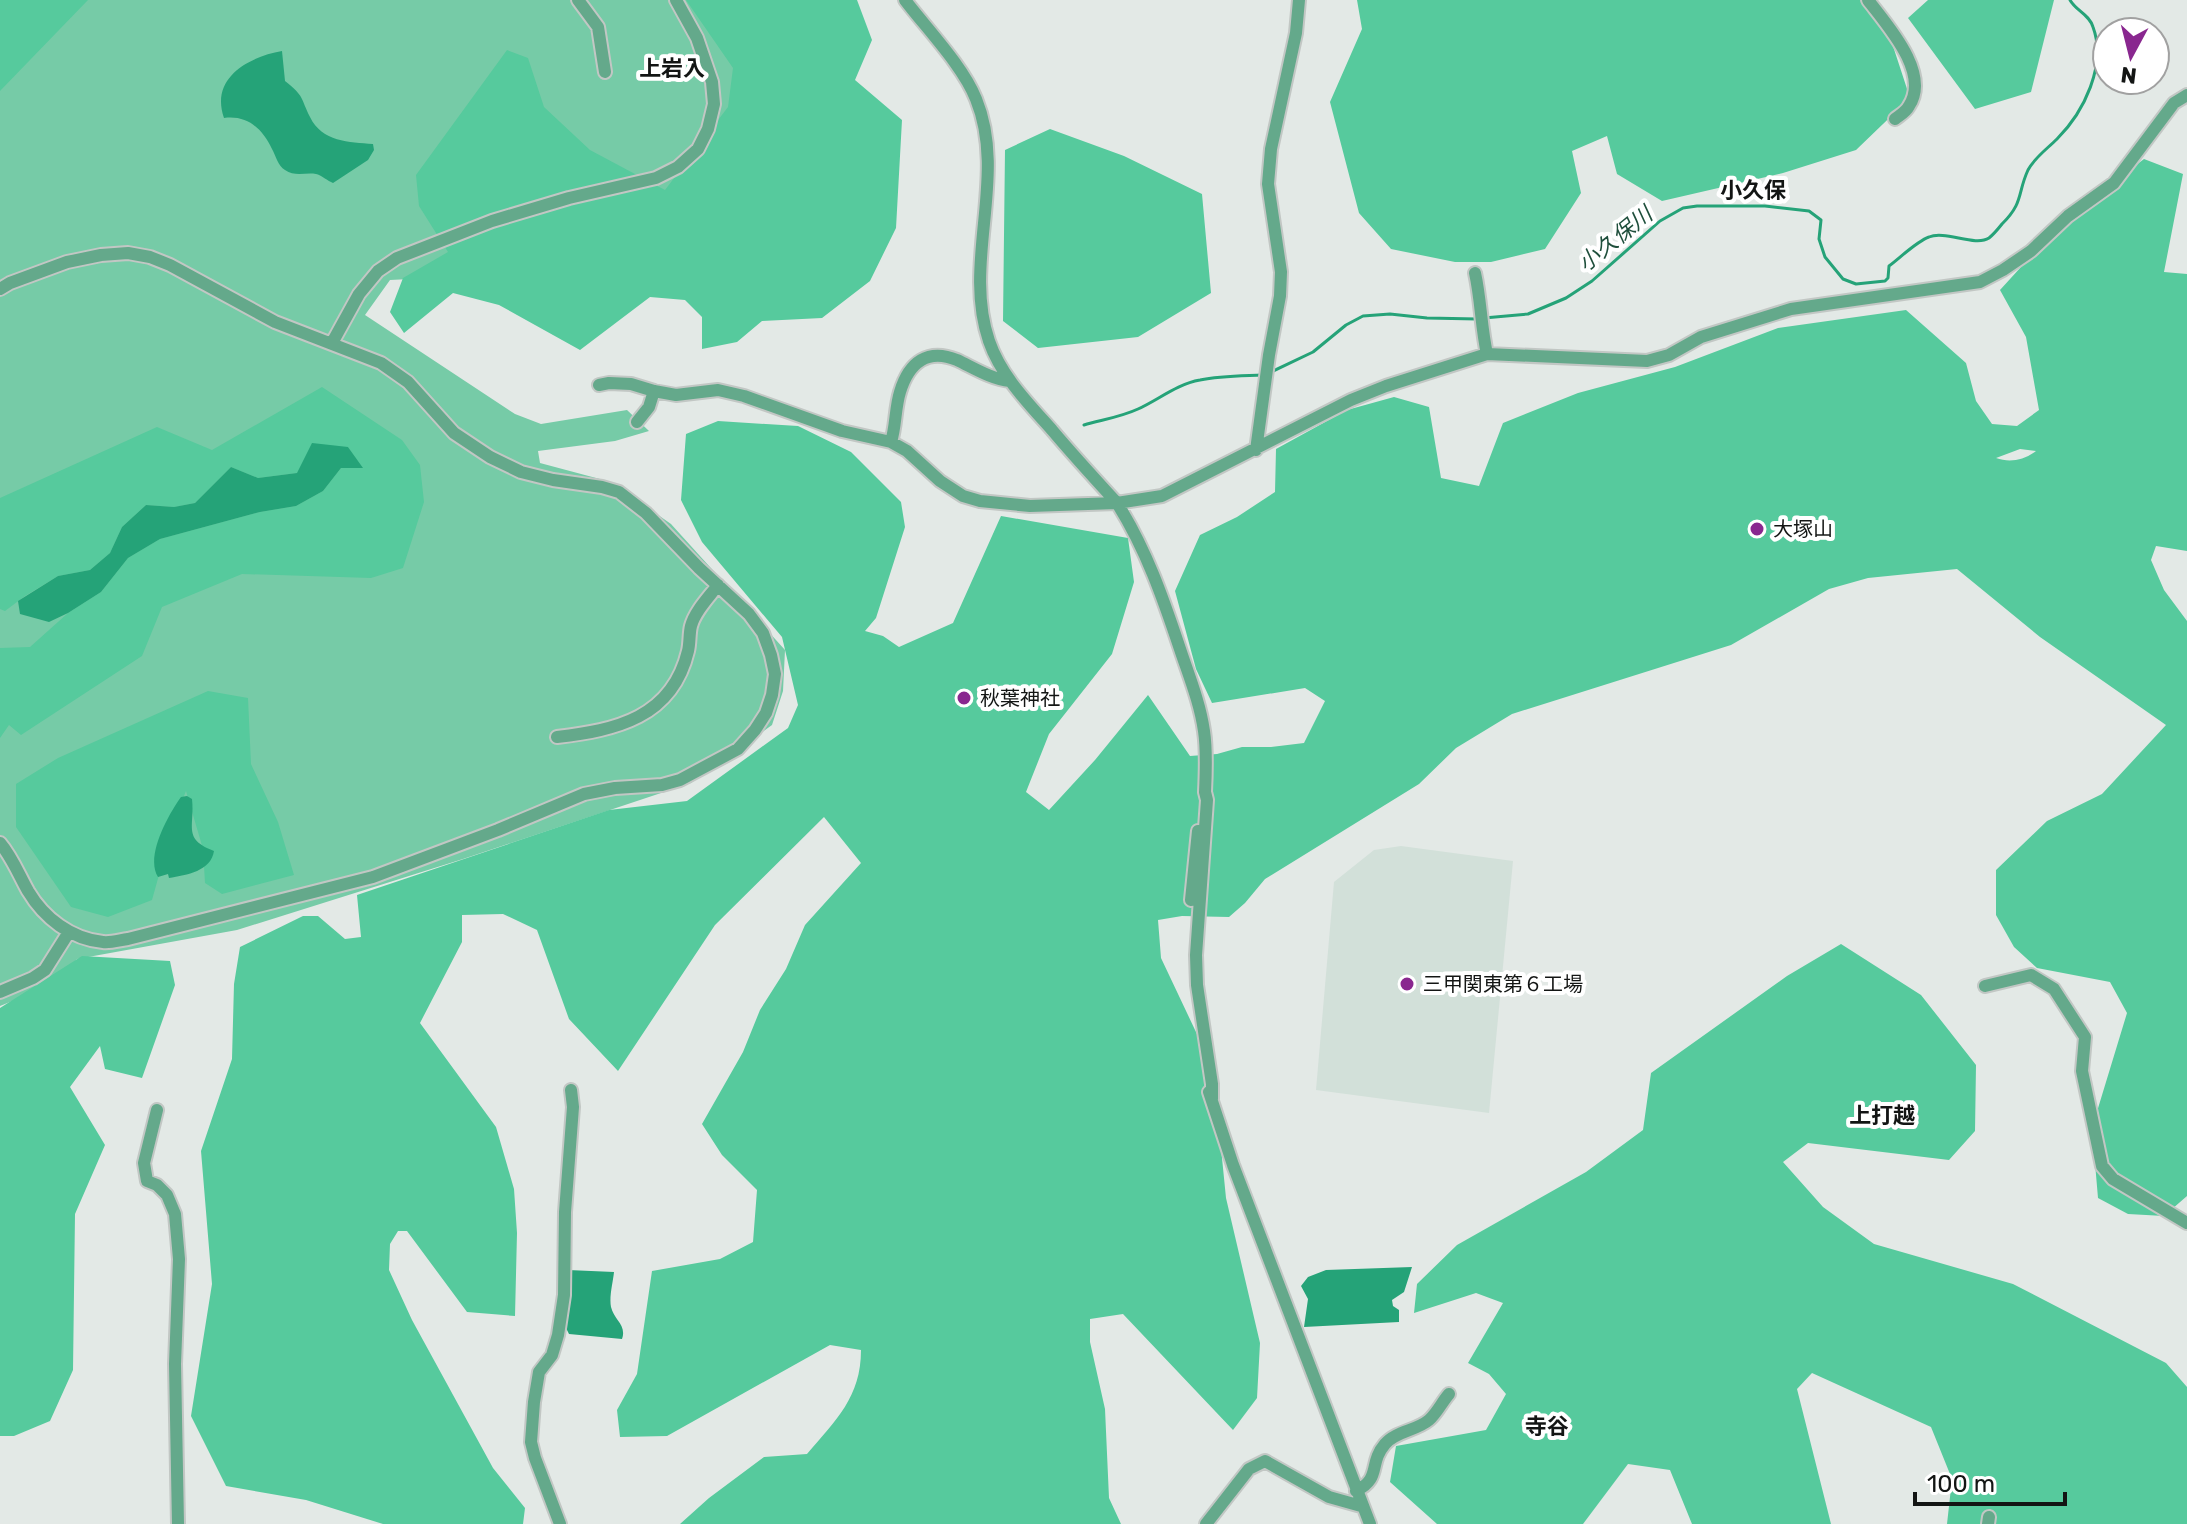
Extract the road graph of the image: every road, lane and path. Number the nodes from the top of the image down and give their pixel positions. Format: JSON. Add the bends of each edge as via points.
{"nodes":[{"id":1,"x":578,"y":0,"type":"edge"},
{"id":2,"x":676,"y":0,"type":"edge"},
{"id":3,"x":905,"y":0,"type":"edge"},
{"id":4,"x":1299,"y":0,"type":"edge"},
{"id":5,"x":1868,"y":0,"type":"edge"},
{"id":6,"x":605,"y":72,"type":"dead end"},
{"id":7,"x":2187,"y":95,"type":"edge"},
{"id":8,"x":1895,"y":119,"type":"dead end"},
{"id":9,"x":1475,"y":273,"type":"dead end"},
{"id":10,"x":0,"y":289,"type":"edge"},
{"id":11,"x":332,"y":343,"type":"junction"},
{"id":12,"x":1487,"y":354,"type":"junction"},
{"id":13,"x":1010,"y":381,"type":"junction"},
{"id":14,"x":599,"y":385,"type":"dead end"},
{"id":15,"x":654,"y":391,"type":"junction"},
{"id":16,"x":637,"y":422,"type":"dead end"},
{"id":17,"x":891,"y":442,"type":"junction"},
{"id":18,"x":1256,"y":450,"type":"junction"},
{"id":19,"x":1117,"y":503,"type":"junction"},
{"id":20,"x":718,"y":585,"type":"junction"},
{"id":21,"x":557,"y":737,"type":"dead end"},
{"id":22,"x":0,"y":843,"type":"edge"},
{"id":23,"x":69,"y":932,"type":"junction"},
{"id":24,"x":1985,"y":986,"type":"dead end"},
{"id":25,"x":0,"y":992,"type":"edge"},
{"id":26,"x":571,"y":1090,"type":"dead end"},
{"id":27,"x":157,"y":1110,"type":"dead end"},
{"id":28,"x":2187,"y":1223,"type":"edge"},
{"id":29,"x":1449,"y":1394,"type":"dead end"},
{"id":30,"x":1356,"y":1491,"type":"junction"},
{"id":31,"x":1361,"y":1506,"type":"junction"},
{"id":32,"x":178,"y":1524,"type":"edge"},
{"id":33,"x":560,"y":1524,"type":"edge"},
{"id":34,"x":1206,"y":1524,"type":"edge"},
{"id":35,"x":1370,"y":1524,"type":"edge"}],
"edges":[{"from":1,"to":6,"type":"street","via":[[598,27]]},
{"from":2,"to":11,"type":"street","via":[[712,82],[714,104],[698,149],[656,178],[492,221],[397,258],[359,294]]},
{"from":3,"to":13,"type":"street","via":[[967,79],[986,129],[989,179],[981,303],[990,344]]},
{"from":4,"to":18,"type":"street","via":[[1271,149],[1268,184],[1280,296]]},
{"from":5,"to":8,"type":"street","via":[[1908,56],[1915,77],[1914,97]]},
{"from":7,"to":12,"type":"street","via":[[2174,103],[2114,183],[2031,251],[1980,282],[1791,309],[1701,337],[1647,361]]},
{"from":9,"to":12,"type":"street"},
{"from":10,"to":11,"type":"street","via":[[67,262],[128,253],[170,265],[275,322]]},
{"from":11,"to":20,"type":"street","via":[[381,363],[416,390],[454,433],[490,457],[521,472],[619,492]]},
{"from":12,"to":18,"type":"street","via":[[1351,400]]},
{"from":13,"to":17,"type":"street","via":[[953,358],[928,355],[900,391]]},
{"from":13,"to":19,"type":"street"},
{"from":14,"to":15,"type":"street","via":[[631,384]]},
{"from":15,"to":16,"type":"street"},
{"from":15,"to":17,"type":"street","via":[[676,395],[718,390]]},
{"from":17,"to":19,"type":"street","via":[[940,481],[980,501],[1030,506]]},
{"from":18,"to":19,"type":"street","via":[[1162,496]]},
{"from":19,"to":30,"type":"street","via":[[1148,560],[1198,706],[1205,747],[1205,792],[1189,922],[1189,969],[1201,1061],[1233,1165]]},
{"from":20,"to":21,"type":"street","via":[[696,614],[688,652],[660,703],[620,726]]},
{"from":20,"to":23,"type":"street","via":[[763,633],[775,674],[766,713],[755,730],[738,749],[698,771],[662,785],[584,794],[373,877],[128,939],[106,942]]},
{"from":22,"to":23,"type":"street","via":[[37,905]]},
{"from":23,"to":25,"type":"street","via":[[45,970]]},
{"from":24,"to":28,"type":"street","via":[[2031,975],[2054,989],[2085,1037],[2082,1071],[2102,1166],[2113,1179]]},
{"from":26,"to":33,"type":"street","via":[[564,1295],[552,1355],[539,1372],[531,1442]]},
{"from":27,"to":32,"type":"street","via":[[144,1163],[147,1181],[167,1195],[175,1214]]},
{"from":29,"to":30,"type":"street","via":[[1429,1420],[1381,1448],[1373,1477]]},
{"from":30,"to":31,"type":"street"},
{"from":31,"to":34,"type":"street","via":[[1329,1497],[1265,1461],[1249,1469]]},
{"from":31,"to":35,"type":"street"}]}
